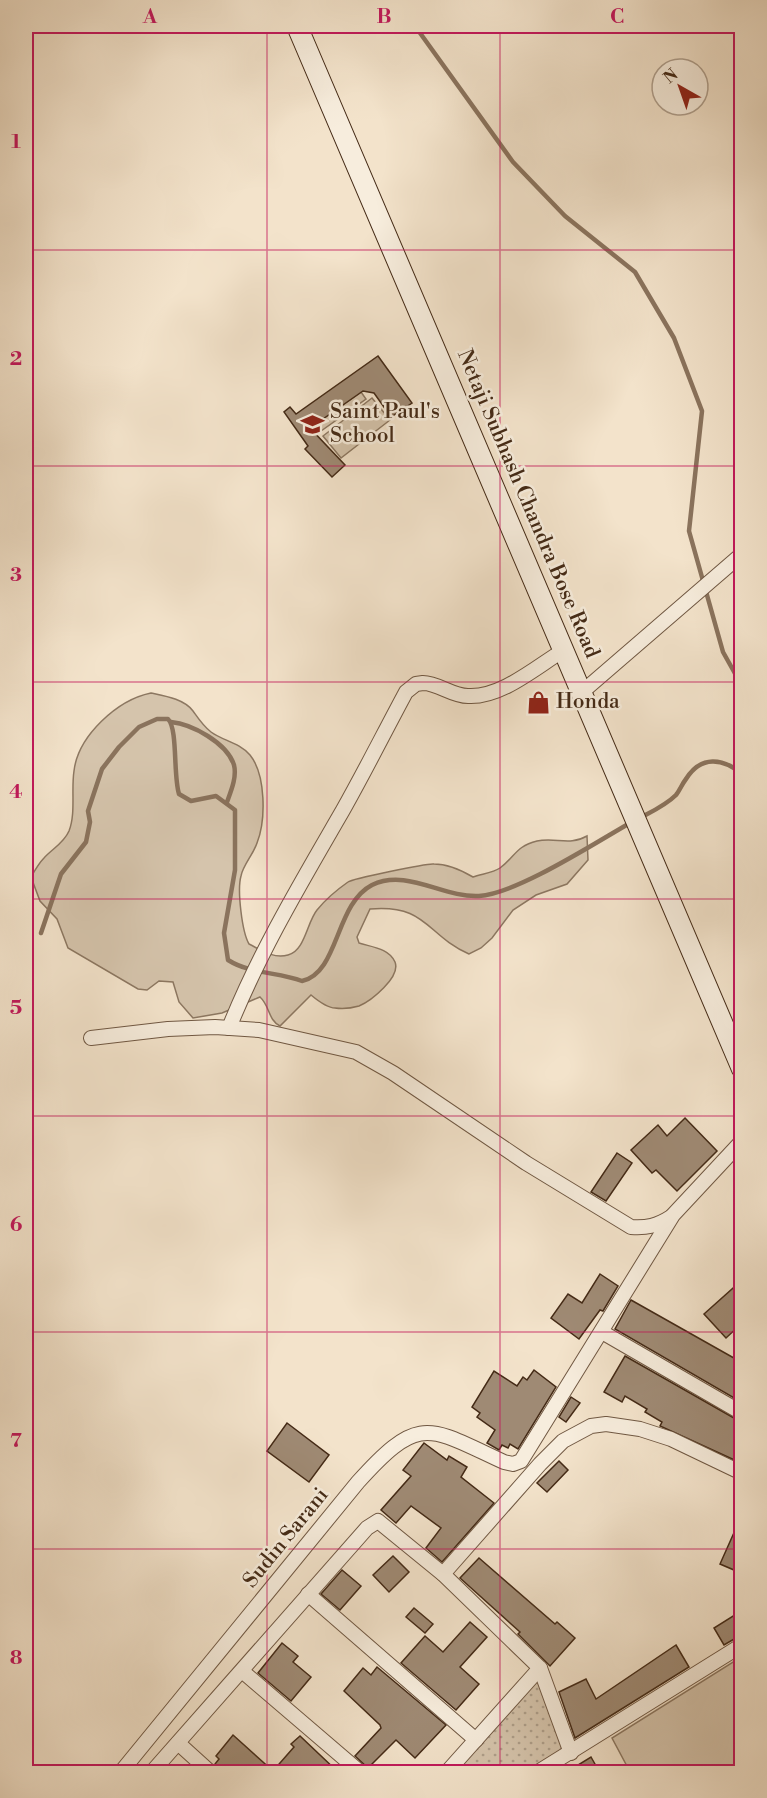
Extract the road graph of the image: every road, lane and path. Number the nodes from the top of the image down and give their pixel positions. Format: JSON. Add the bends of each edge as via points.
{"nodes":[{"id":1,"x":297,"y":26,"type":"edge"},
{"id":2,"x":737,"y":558,"type":"edge"},
{"id":3,"x":564,"y":650,"type":"junction"},
{"id":4,"x":581,"y":693,"type":"junction"},
{"id":5,"x":229,"y":1028,"type":"junction"},
{"id":6,"x":91,"y":1038,"type":"dead end"},
{"id":7,"x":741,"y":1069,"type":"edge"},
{"id":8,"x":741,"y":1141,"type":"edge"},
{"id":9,"x":673,"y":1215,"type":"junction"},
{"id":10,"x":631,"y":1227,"type":"junction"},
{"id":11,"x":656,"y":1243,"type":"junction"},
{"id":12,"x":602,"y":1332,"type":"junction"},
{"id":13,"x":741,"y":1413,"type":"edge"},
{"id":14,"x":741,"y":1471,"type":"edge"},
{"id":15,"x":443,"y":1574,"type":"junction"},
{"id":16,"x":308,"y":1594,"type":"junction"},
{"id":17,"x":741,"y":1645,"type":"edge"},
{"id":18,"x":540,"y":1668,"type":"junction"},
{"id":19,"x":242,"y":1671,"type":"junction"},
{"id":20,"x":476,"y":1740,"type":"junction"},
{"id":21,"x":178,"y":1743,"type":"junction"},
{"id":22,"x":571,"y":1753,"type":"junction"},
{"id":23,"x":121,"y":1773,"type":"edge"},
{"id":24,"x":152,"y":1773,"type":"edge"},
{"id":25,"x":210,"y":1773,"type":"edge"},
{"id":26,"x":360,"y":1773,"type":"edge"},
{"id":27,"x":447,"y":1773,"type":"edge"},
{"id":28,"x":538,"y":1773,"type":"edge"}],
"edges":[{"from":1,"to":3,"type":"street","name":"Netaji Subhash Chandra Bose Road"},
{"from":2,"to":4,"type":"street"},
{"from":3,"to":4,"type":"street","name":"Netaji Subhash Chandra Bose Road"},
{"from":3,"to":5,"type":"street","via":[[486,694],[465,697],[423,682],[406,692],[249,977]]},
{"from":4,"to":7,"type":"street","name":"Netaji Subhash Chandra Bose Road"},
{"from":5,"to":6,"type":"street","via":[[168,1029]]},
{"from":5,"to":10,"type":"street","via":[[259,1030],[356,1052]]},
{"from":8,"to":9,"type":"street"},
{"from":9,"to":10,"type":"street","via":[[660,1224]]},
{"from":9,"to":11,"type":"street"},
{"from":10,"to":11,"type":"street"},
{"from":11,"to":12,"type":"street"},
{"from":12,"to":13,"type":"street"},
{"from":12,"to":23,"type":"street","name":"Sudin Sarani","via":[[526,1455],[517,1463],[508,1464],[437,1432],[423,1432],[394,1447],[358,1482]]},
{"from":14,"to":15,"type":"street","via":[[640,1429],[591,1426],[563,1442],[540,1464]]},
{"from":15,"to":16,"type":"street","via":[[378,1521],[367,1528]]},
{"from":15,"to":18,"type":"street"},
{"from":16,"to":19,"type":"street"},
{"from":16,"to":20,"type":"street"},
{"from":17,"to":22,"type":"street"},
{"from":18,"to":20,"type":"street"},
{"from":18,"to":22,"type":"street"},
{"from":19,"to":21,"type":"street"},
{"from":19,"to":26,"type":"street"},
{"from":20,"to":27,"type":"street"},
{"from":21,"to":24,"type":"street"},
{"from":21,"to":25,"type":"street"},
{"from":22,"to":28,"type":"street"}]}
